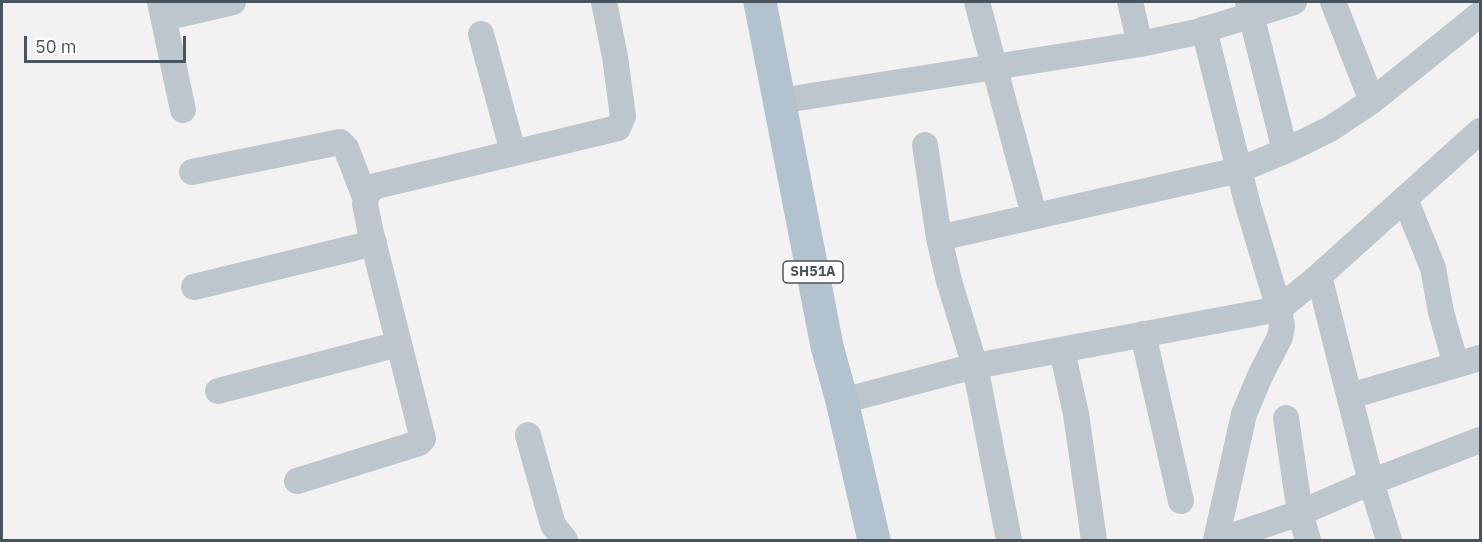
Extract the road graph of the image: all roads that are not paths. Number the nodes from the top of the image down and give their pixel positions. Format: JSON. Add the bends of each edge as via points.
{"nodes":[{"id":1,"x":233,"y":2,"type":"edge"},
{"id":2,"x":604,"y":2,"type":"edge"},
{"id":3,"x":760,"y":2,"type":"edge"},
{"id":4,"x":977,"y":2,"type":"edge"},
{"id":5,"x":1130,"y":2,"type":"edge"},
{"id":6,"x":1294,"y":2,"type":"edge"},
{"id":7,"x":1333,"y":2,"type":"edge"},
{"id":8,"x":1250,"y":8,"type":"edge"},
{"id":9,"x":162,"y":10,"type":"edge"},
{"id":10,"x":1480,"y":14,"type":"edge"},
{"id":11,"x":1204,"y":29,"type":"junction"},
{"id":12,"x":481,"y":34,"type":"dead end"},
{"id":13,"x":1140,"y":44,"type":"junction"},
{"id":14,"x":993,"y":66,"type":"junction"},
{"id":15,"x":779,"y":101,"type":"junction"},
{"id":16,"x":1372,"y":101,"type":"junction"},
{"id":17,"x":183,"y":110,"type":"dead end"},
{"id":18,"x":1480,"y":131,"type":"edge"},
{"id":19,"x":924,"y":145,"type":"dead end"},
{"id":20,"x":1285,"y":151,"type":"junction"},
{"id":21,"x":513,"y":152,"type":"junction"},
{"id":22,"x":1239,"y":170,"type":"junction"},
{"id":23,"x":192,"y":172,"type":"dead end"},
{"id":24,"x":365,"y":197,"type":"junction"},
{"id":25,"x":1405,"y":199,"type":"junction"},
{"id":26,"x":1034,"y":215,"type":"junction"},
{"id":27,"x":939,"y":238,"type":"junction"},
{"id":28,"x":374,"y":243,"type":"junction"},
{"id":29,"x":1319,"y":276,"type":"junction"},
{"id":30,"x":194,"y":287,"type":"dead end"},
{"id":31,"x":1279,"y":309,"type":"junction"},
{"id":32,"x":1143,"y":334,"type":"junction"},
{"id":33,"x":399,"y":344,"type":"junction"},
{"id":34,"x":1062,"y":350,"type":"junction"},
{"id":35,"x":1468,"y":362,"type":"edge"},
{"id":36,"x":975,"y":366,"type":"junction"},
{"id":37,"x":218,"y":391,"type":"dead end"},
{"id":38,"x":1350,"y":396,"type":"junction"},
{"id":39,"x":842,"y":400,"type":"junction"},
{"id":40,"x":1286,"y":418,"type":"dead end"},
{"id":41,"x":528,"y":435,"type":"dead end"},
{"id":42,"x":1480,"y":440,"type":"edge"},
{"id":43,"x":297,"y":481,"type":"dead end"},
{"id":44,"x":1371,"y":482,"type":"junction"},
{"id":45,"x":1180,"y":501,"type":"dead end"},
{"id":46,"x":1300,"y":513,"type":"junction"},
{"id":47,"x":565,"y":540,"type":"edge"},
{"id":48,"x":874,"y":540,"type":"edge"},
{"id":49,"x":1009,"y":540,"type":"edge"},
{"id":50,"x":1094,"y":540,"type":"edge"},
{"id":51,"x":1218,"y":540,"type":"edge"},
{"id":52,"x":1308,"y":540,"type":"edge"},
{"id":53,"x":1389,"y":540,"type":"edge"}],
"edges":[{"from":1,"to":9,"type":"street"},
{"from":2,"to":21,"type":"street","via":[[615,57],[621,125],[615,130]]},
{"from":3,"to":15,"type":"main road","number":"SH51A"},
{"from":4,"to":14,"type":"street"},
{"from":5,"to":13,"type":"street"},
{"from":6,"to":8,"type":"street"},
{"from":7,"to":16,"type":"street"},
{"from":8,"to":11,"type":"street"},
{"from":8,"to":20,"type":"street"},
{"from":9,"to":17,"type":"street"},
{"from":10,"to":16,"type":"street"},
{"from":11,"to":13,"type":"street"},
{"from":11,"to":22,"type":"street"},
{"from":12,"to":21,"type":"street"},
{"from":13,"to":14,"type":"street"},
{"from":14,"to":15,"type":"street"},
{"from":14,"to":26,"type":"street"},
{"from":15,"to":39,"type":"main road","number":"SH51A","via":[[827,346]]},
{"from":16,"to":20,"type":"street","via":[[1322,134]]},
{"from":18,"to":25,"type":"street"},
{"from":19,"to":27,"type":"street"},
{"from":20,"to":22,"type":"street"},
{"from":21,"to":24,"type":"street","via":[[376,186]]},
{"from":22,"to":26,"type":"street"},
{"from":22,"to":31,"type":"street"},
{"from":23,"to":24,"type":"street","via":[[340,142]]},
{"from":24,"to":28,"type":"street"},
{"from":25,"to":29,"type":"street"},
{"from":25,"to":35,"type":"street","via":[[1433,268],[1439,304]]},
{"from":26,"to":27,"type":"street"},
{"from":27,"to":36,"type":"street"},
{"from":28,"to":30,"type":"street"},
{"from":28,"to":33,"type":"street"},
{"from":29,"to":31,"type":"street"},
{"from":29,"to":38,"type":"street"},
{"from":31,"to":32,"type":"street"},
{"from":31,"to":51,"type":"street","via":[[1281,332],[1244,414]]},
{"from":32,"to":34,"type":"street"},
{"from":32,"to":45,"type":"street"},
{"from":33,"to":37,"type":"street"},
{"from":33,"to":43,"type":"street","via":[[422,441]]},
{"from":34,"to":36,"type":"street"},
{"from":34,"to":50,"type":"street","via":[[1076,414]]},
{"from":35,"to":38,"type":"street"},
{"from":36,"to":39,"type":"street"},
{"from":36,"to":49,"type":"street"},
{"from":38,"to":44,"type":"street"},
{"from":39,"to":48,"type":"main road","number":"SH51A"},
{"from":40,"to":46,"type":"street"},
{"from":41,"to":47,"type":"street","via":[[553,525]]},
{"from":42,"to":44,"type":"street"},
{"from":44,"to":46,"type":"street"},
{"from":44,"to":53,"type":"street"},
{"from":46,"to":51,"type":"street"},
{"from":46,"to":52,"type":"street"}]}
